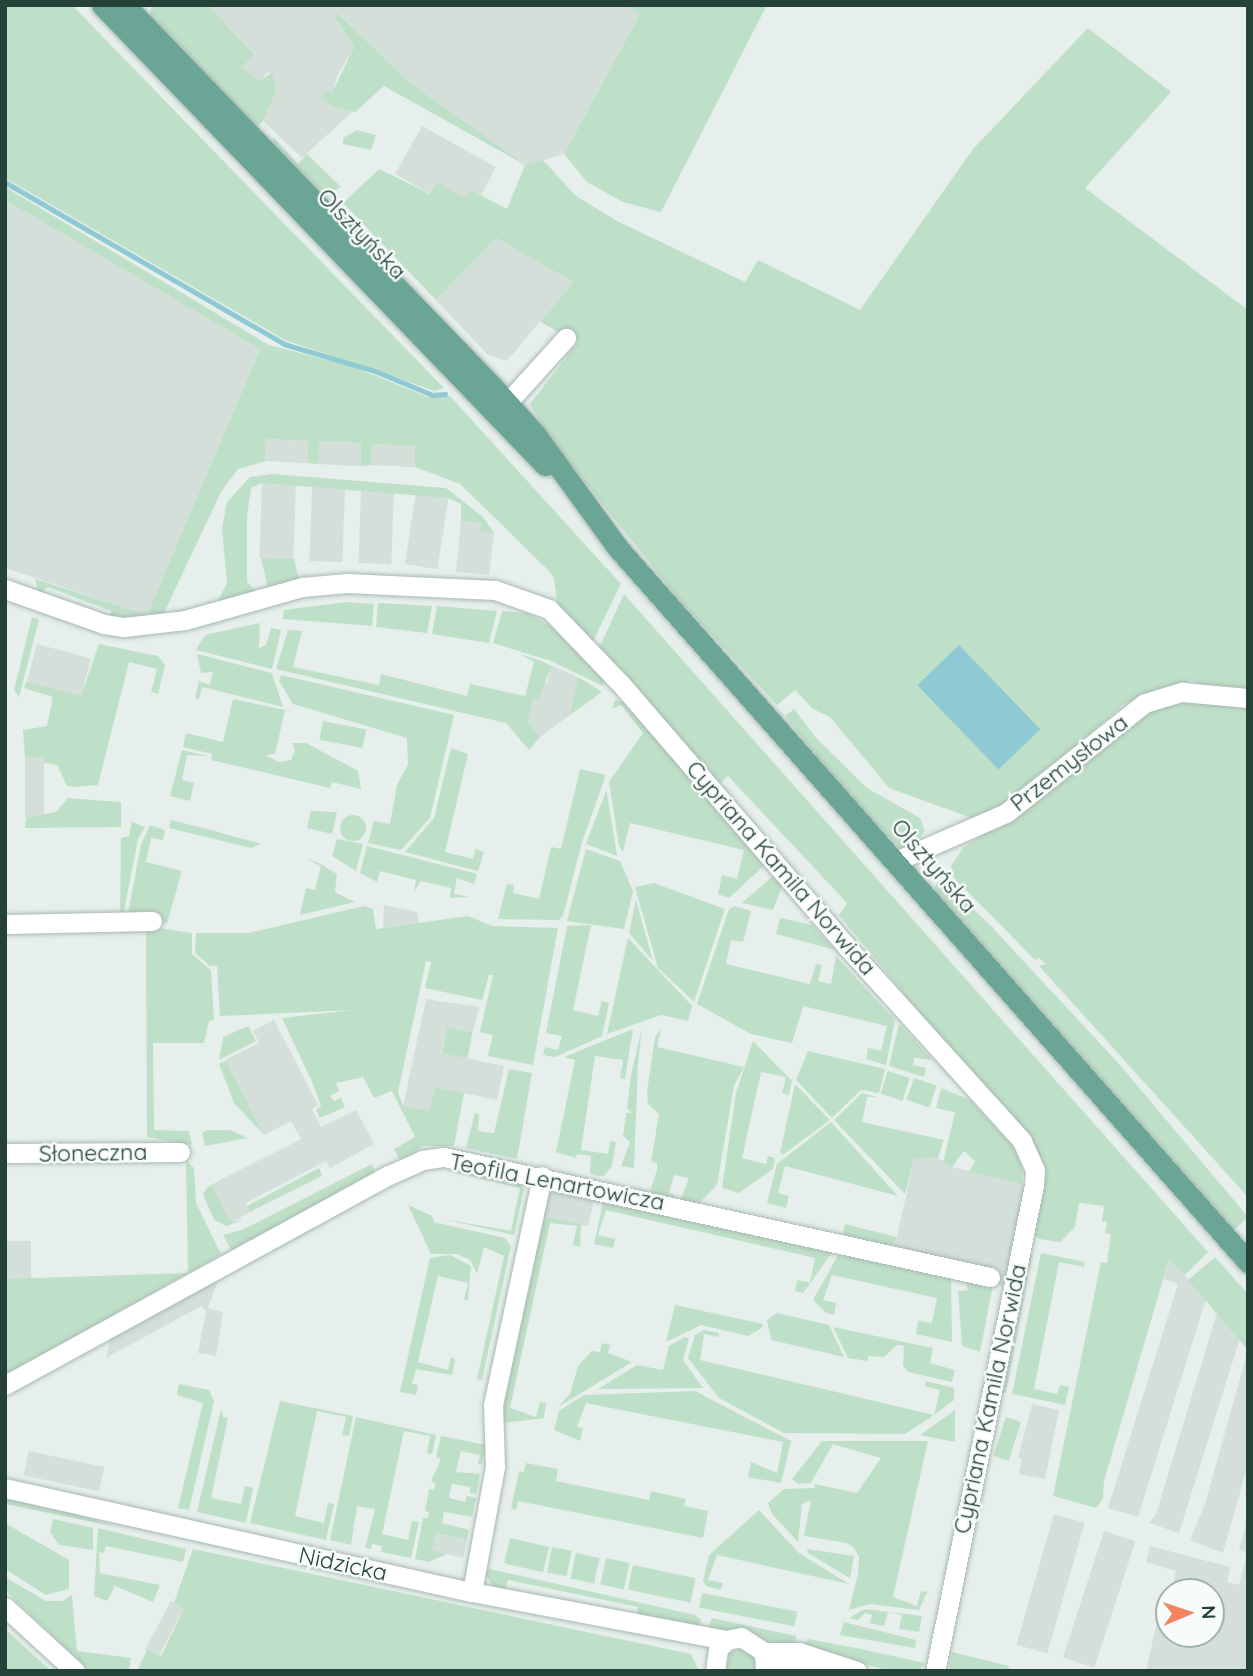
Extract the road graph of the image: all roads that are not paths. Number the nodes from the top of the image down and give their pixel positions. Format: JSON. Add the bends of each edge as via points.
{"nodes":[{"id":1,"x":102,"y":5,"type":"edge"},
{"id":2,"x":125,"y":5,"type":"edge"},
{"id":3,"x":566,"y":338,"type":"dead end"},
{"id":4,"x":502,"y":409,"type":"junction"},
{"id":5,"x":5,"y":589,"type":"edge"},
{"id":6,"x":1248,"y":698,"type":"edge"},
{"id":7,"x":896,"y":861,"type":"junction"},
{"id":8,"x":152,"y":921,"type":"dead end"},
{"id":9,"x":5,"y":924,"type":"edge"},
{"id":10,"x":180,"y":1152,"type":"dead end"},
{"id":11,"x":5,"y":1153,"type":"edge"},
{"id":12,"x":542,"y":1177,"type":"junction"},
{"id":13,"x":1248,"y":1262,"type":"edge"},
{"id":14,"x":990,"y":1277,"type":"dead end"},
{"id":15,"x":5,"y":1385,"type":"edge"},
{"id":16,"x":5,"y":1488,"type":"edge"},
{"id":17,"x":472,"y":1592,"type":"junction"},
{"id":18,"x":5,"y":1607,"type":"edge"},
{"id":19,"x":719,"y":1656,"type":"edge"},
{"id":20,"x":765,"y":1664,"type":"edge"},
{"id":21,"x":75,"y":1671,"type":"edge"},
{"id":22,"x":857,"y":1671,"type":"edge"},
{"id":23,"x":934,"y":1671,"type":"edge"}],
"edges":[{"from":1,"to":4,"type":"main road","name":"Olsztyńska"},
{"from":2,"to":4,"type":"main road","name":"Olsztyńska"},
{"from":3,"to":4,"type":"street"},
{"from":4,"to":7,"type":"main road","name":"Olsztyńska"},
{"from":5,"to":23,"type":"street","name":"Cypriana Kamila Norwida","via":[[124,627],[186,620],[302,587],[347,583],[495,590],[549,610],[621,684],[847,947],[1022,1140],[1035,1170],[1034,1185]]},
{"from":6,"to":7,"type":"street","name":"Przemysłowa","via":[[1182,692],[1145,703],[1006,813]]},
{"from":7,"to":13,"type":"main road","name":"Olsztyńska"},
{"from":8,"to":9,"type":"street"},
{"from":10,"to":11,"type":"street","name":"Słoneczna"},
{"from":12,"to":14,"type":"street","name":"Teofila Lenartowicza"},
{"from":12,"to":15,"type":"street","name":"Teofila Lenartowicza","via":[[444,1157],[422,1160]]},
{"from":12,"to":17,"type":"street","via":[[493,1405],[495,1466]]},
{"from":16,"to":17,"type":"street","name":"Nidzicka"},
{"from":17,"to":19,"type":"street","name":"Nidzicka","via":[[682,1635]]},
{"from":18,"to":21,"type":"street"},
{"from":19,"to":20,"type":"street","name":"Nidzicka","via":[[750,1639]]},
{"from":20,"to":22,"type":"street","via":[[799,1652],[815,1661]]}]}
